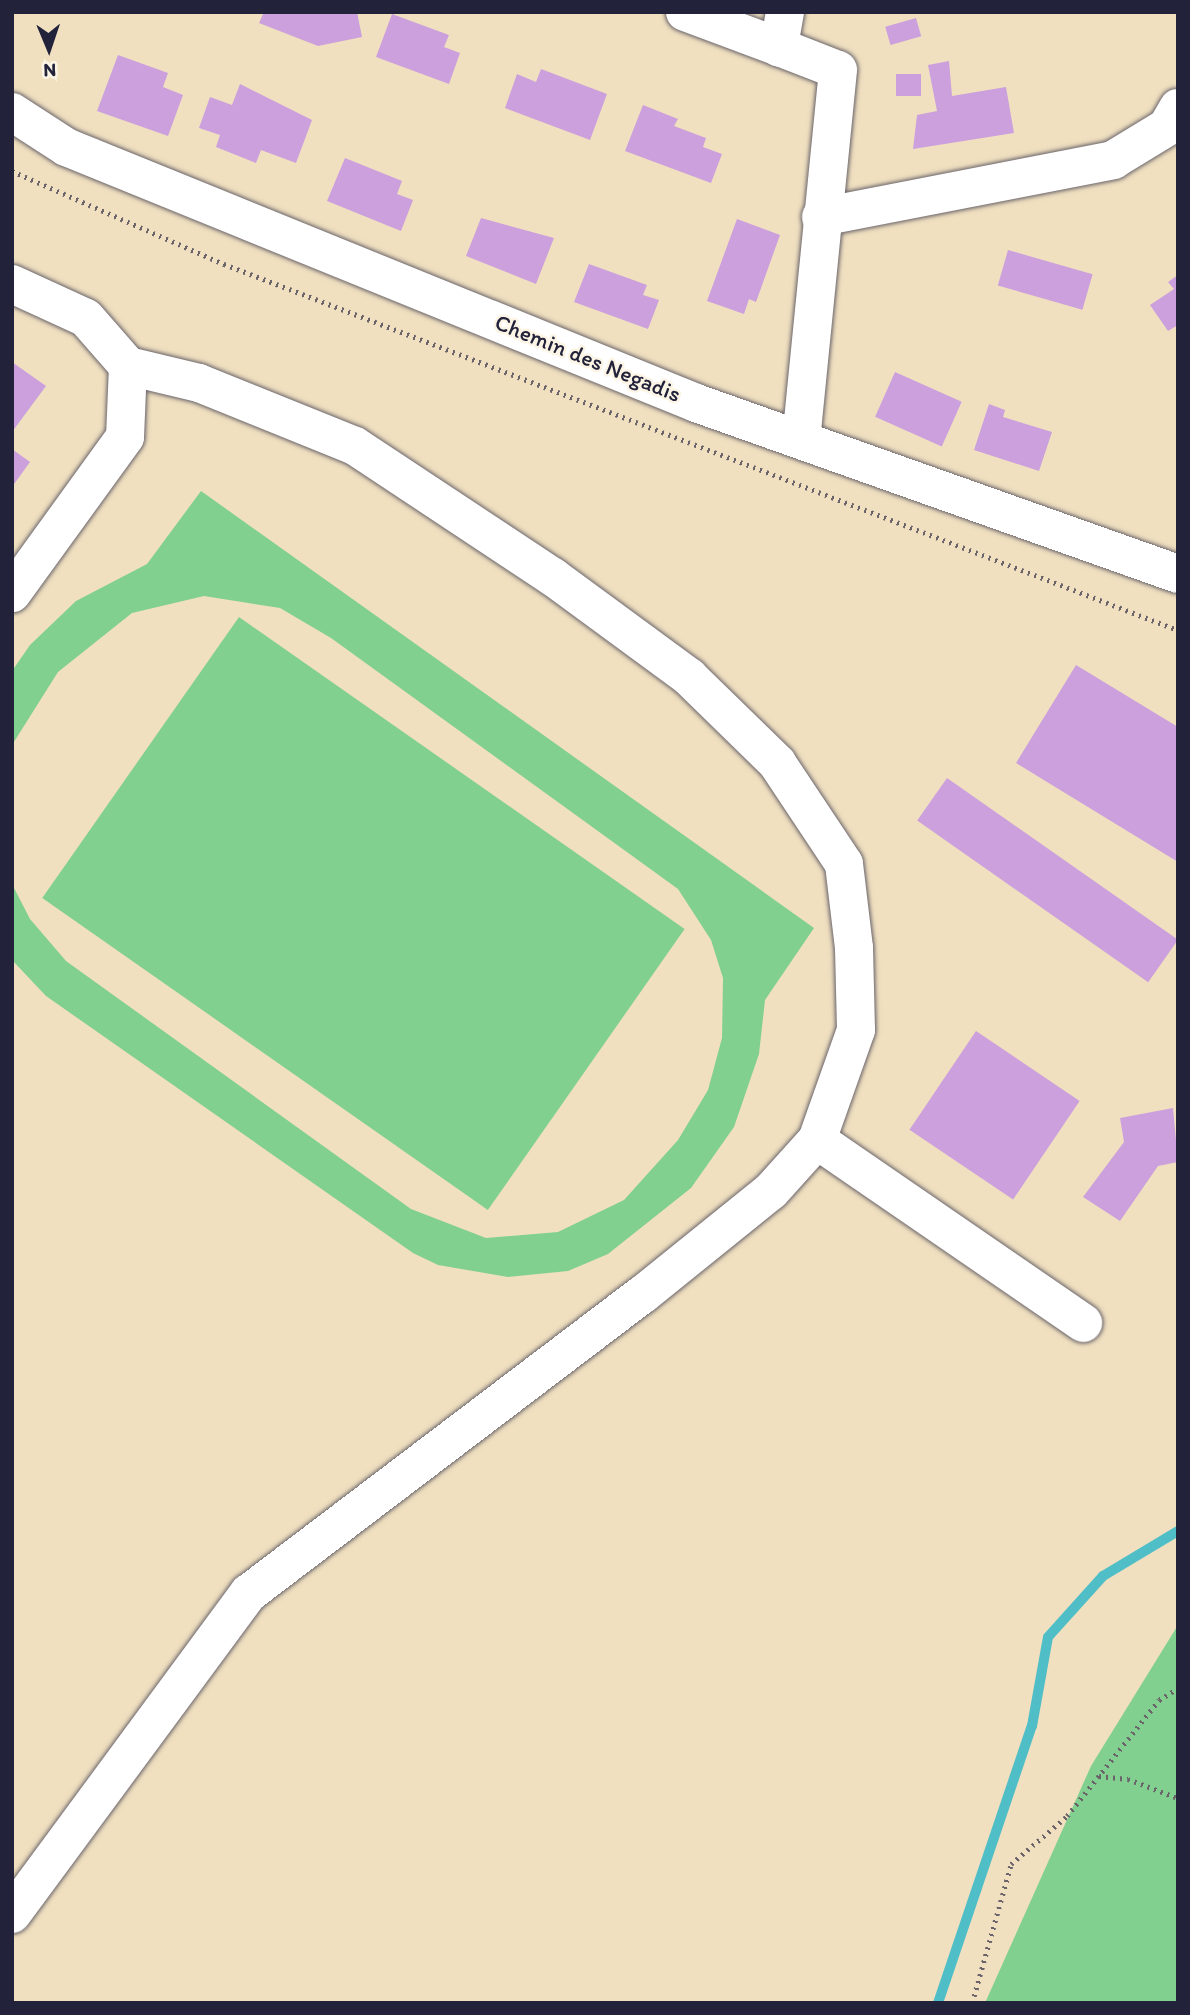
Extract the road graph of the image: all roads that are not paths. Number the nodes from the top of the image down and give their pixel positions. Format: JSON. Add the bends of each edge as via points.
{"nodes":[{"id":1,"x":685,"y":12,"type":"edge"},
{"id":2,"x":782,"y":30,"type":"edge"},
{"id":3,"x":1178,"y":108,"type":"edge"},
{"id":4,"x":12,"y":112,"type":"edge"},
{"id":5,"x":821,"y":217,"type":"junction"},
{"id":6,"x":12,"y":284,"type":"edge"},
{"id":7,"x":128,"y":366,"type":"junction"},
{"id":8,"x":801,"y":439,"type":"junction"},
{"id":9,"x":1178,"y":574,"type":"edge"},
{"id":10,"x":12,"y":593,"type":"edge"},
{"id":11,"x":817,"y":1140,"type":"junction"},
{"id":12,"x":1083,"y":1323,"type":"dead end"},
{"id":13,"x":12,"y":1913,"type":"edge"}],
"edges":[{"from":1,"to":2,"type":"street"},
{"from":2,"to":5,"type":"street","via":[[838,70]]},
{"from":3,"to":5,"type":"street","via":[[1167,127],[1113,160]]},
{"from":4,"to":8,"type":"street","name":"Chemin des Negadis","via":[[66,147],[696,403]]},
{"from":5,"to":8,"type":"street"},
{"from":6,"to":7,"type":"street","via":[[86,318]]},
{"from":7,"to":10,"type":"street","via":[[125,437]]},
{"from":7,"to":11,"type":"street","via":[[199,383],[355,446],[553,577],[689,677],[777,763],[844,864],[854,948],[856,1030]]},
{"from":8,"to":9,"type":"street","name":"Chemin des Negadis"},
{"from":11,"to":12,"type":"street"},
{"from":11,"to":13,"type":"street","via":[[771,1191],[653,1287],[249,1593]]}]}
